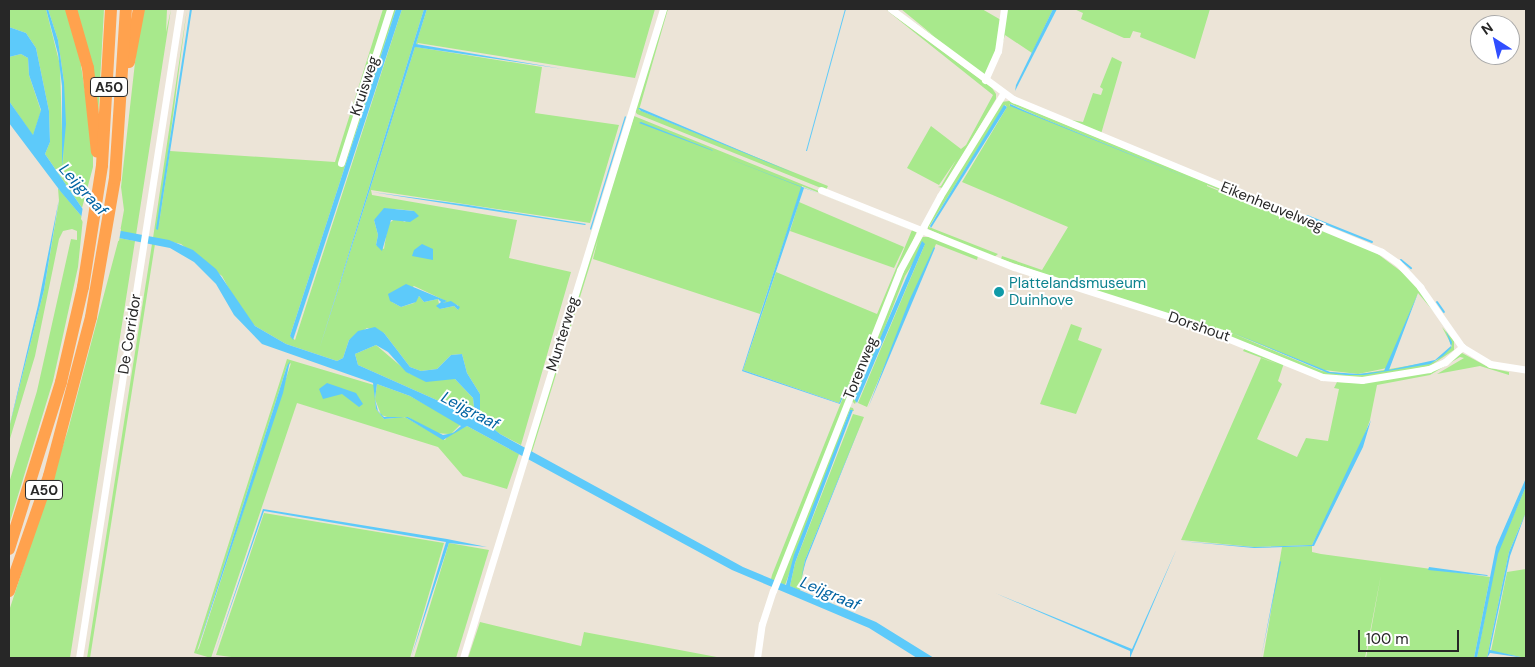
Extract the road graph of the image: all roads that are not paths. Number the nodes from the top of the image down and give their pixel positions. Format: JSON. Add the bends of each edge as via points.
{"nodes":[{"id":1,"x":71,"y":9,"type":"edge"},
{"id":2,"x":112,"y":9,"type":"edge"},
{"id":3,"x":126,"y":9,"type":"edge"},
{"id":4,"x":139,"y":9,"type":"edge"},
{"id":5,"x":180,"y":9,"type":"edge"},
{"id":6,"x":390,"y":9,"type":"edge"},
{"id":7,"x":663,"y":9,"type":"edge"},
{"id":8,"x":891,"y":9,"type":"edge"},
{"id":9,"x":1004,"y":9,"type":"edge"},
{"id":10,"x":986,"y":80,"type":"junction"},
{"id":11,"x":123,"y":82,"type":"junction"},
{"id":12,"x":1003,"y":94,"type":"junction"},
{"id":13,"x":341,"y":163,"type":"dead end"},
{"id":14,"x":821,"y":190,"type":"dead end"},
{"id":15,"x":98,"y":196,"type":"junction"},
{"id":16,"x":921,"y":230,"type":"junction"},
{"id":17,"x":1462,"y":347,"type":"junction"},
{"id":18,"x":1526,"y":370,"type":"edge"},
{"id":19,"x":9,"y":549,"type":"edge"},
{"id":20,"x":9,"y":590,"type":"edge"},
{"id":21,"x":79,"y":658,"type":"edge"},
{"id":22,"x":464,"y":658,"type":"edge"},
{"id":23,"x":757,"y":658,"type":"edge"}],
"edges":[{"from":1,"to":15,"type":"highway","number":"A50","via":[[92,88]]},
{"from":2,"to":15,"type":"highway","number":"A50"},
{"from":3,"to":11,"type":"highway","number":"A50"},
{"from":4,"to":11,"type":"highway","number":"A50","via":[[134,44]]},
{"from":5,"to":21,"type":"street","name":"De Corridor"},
{"from":6,"to":13,"type":"street","name":"Kruisweg"},
{"from":7,"to":22,"type":"street","name":"Munterweg"},
{"from":8,"to":10,"type":"street","name":"Eikenheuvelweg"},
{"from":9,"to":10,"type":"street","via":[[998,51]]},
{"from":10,"to":12,"type":"street","name":"Eikenheuvelweg"},
{"from":11,"to":20,"type":"highway","number":"A50","via":[[105,248],[74,388],[49,476]]},
{"from":12,"to":16,"type":"street","name":"Torenweg"},
{"from":12,"to":17,"type":"street","name":"Eikenheuvelweg","via":[[1382,252],[1398,263],[1420,287]]},
{"from":14,"to":16,"type":"street","name":"Dorshout"},
{"from":15,"to":19,"type":"highway","number":"A50","via":[[92,241],[61,382]]},
{"from":16,"to":17,"type":"street","name":"Dorshout","via":[[1014,267],[1221,334],[1333,379],[1362,380],[1429,369]]},
{"from":16,"to":23,"type":"street","name":"Torenweg","via":[[900,270],[773,591],[762,624]]},
{"from":17,"to":18,"type":"street","name":"Eikenheuvelweg","via":[[1490,364]]}]}
